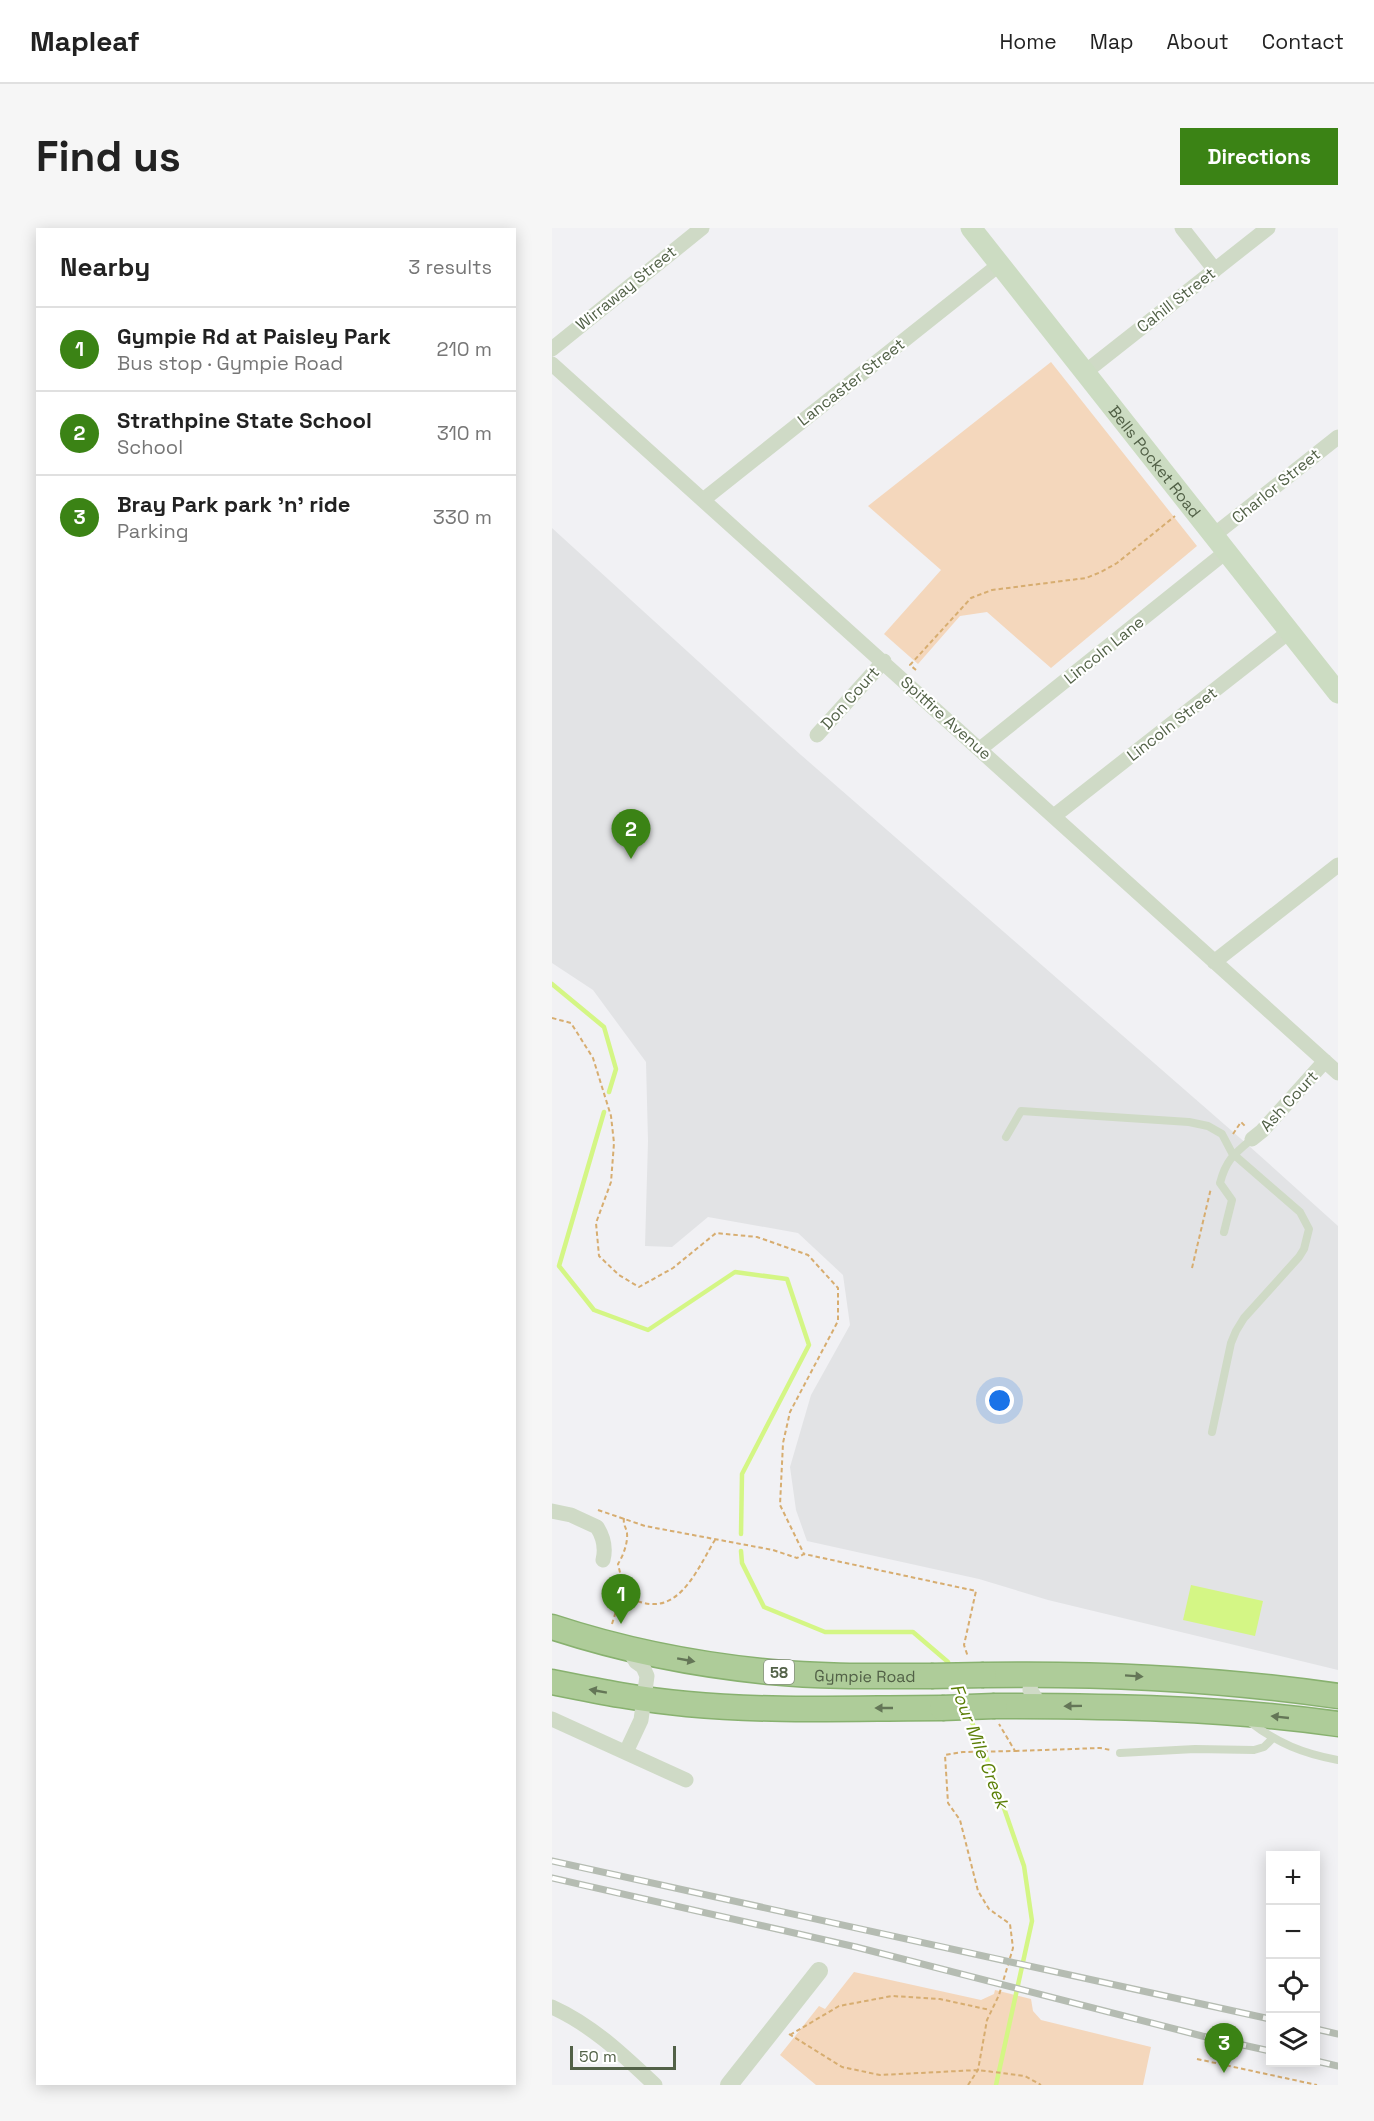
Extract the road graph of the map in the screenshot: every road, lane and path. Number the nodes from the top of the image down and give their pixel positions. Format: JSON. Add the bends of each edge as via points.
{"nodes":[{"id":1,"x":702,"y":228,"type":"edge"},
{"id":2,"x":971,"y":228,"type":"edge"},
{"id":3,"x":1182,"y":228,"type":"edge"},
{"id":4,"x":1268,"y":228,"type":"edge"},
{"id":5,"x":1000,"y":264,"type":"junction"},
{"id":6,"x":1215,"y":270,"type":"junction"},
{"id":7,"x":552,"y":349,"type":"edge"},
{"id":8,"x":552,"y":364,"type":"edge"},
{"id":9,"x":1084,"y":373,"type":"junction"},
{"id":10,"x":1338,"y":437,"type":"edge"},
{"id":11,"x":703,"y":500,"type":"junction"},
{"id":12,"x":1176,"y":515,"type":"dead end"},
{"id":13,"x":1221,"y":543,"type":"junction"},
{"id":14,"x":1290,"y":632,"type":"junction"},
{"id":15,"x":884,"y":661,"type":"junction"},
{"id":16,"x":916,"y":670,"type":"dead end"},
{"id":17,"x":1338,"y":693,"type":"edge"},
{"id":18,"x":817,"y":735,"type":"dead end"},
{"id":19,"x":980,"y":749,"type":"junction"},
{"id":20,"x":1054,"y":816,"type":"junction"},
{"id":21,"x":1338,"y":865,"type":"edge"},
{"id":22,"x":1214,"y":962,"type":"junction"},
{"id":23,"x":552,"y":1018,"type":"edge"},
{"id":24,"x":1325,"y":1061,"type":"junction"},
{"id":25,"x":1338,"y":1073,"type":"edge"},
{"id":26,"x":1241,"y":1122,"type":"dead end"},
{"id":27,"x":1006,"y":1137,"type":"dead end"},
{"id":28,"x":1252,"y":1139,"type":"joint"},
{"id":29,"x":1227,"y":1143,"type":"junction"},
{"id":30,"x":1233,"y":1155,"type":"junction"},
{"id":31,"x":1214,"y":1179,"type":"dead end"},
{"id":32,"x":1224,"y":1232,"type":"dead end"},
{"id":33,"x":1192,"y":1268,"type":"dead end"},
{"id":34,"x":1212,"y":1432,"type":"dead end"},
{"id":35,"x":552,"y":1511,"type":"edge"},
{"id":36,"x":624,"y":1518,"type":"dead end"},
{"id":37,"x":645,"y":1526,"type":"dead end"},
{"id":38,"x":715,"y":1540,"type":"junction"},
{"id":39,"x":804,"y":1554,"type":"junction"},
{"id":40,"x":603,"y":1560,"type":"dead end"},
{"id":41,"x":621,"y":1595,"type":"junction"},
{"id":42,"x":619,"y":1626,"type":"dead end"},
{"id":43,"x":552,"y":1627,"type":"edge"},
{"id":44,"x":628,"y":1648,"type":"junction"},
{"id":45,"x":977,"y":1670,"type":"junction"},
{"id":46,"x":1032,"y":1674,"type":"junction"},
{"id":47,"x":552,"y":1682,"type":"edge"},
{"id":48,"x":1338,"y":1696,"type":"edge"},
{"id":49,"x":644,"y":1699,"type":"junction"},
{"id":50,"x":1041,"y":1706,"type":"junction"},
{"id":51,"x":1239,"y":1713,"type":"junction"},
{"id":52,"x":997,"y":1715,"type":"junction"},
{"id":53,"x":552,"y":1719,"type":"edge"},
{"id":54,"x":1338,"y":1724,"type":"edge"},
{"id":55,"x":1273,"y":1738,"type":"junction"},
{"id":56,"x":1015,"y":1751,"type":"junction"},
{"id":57,"x":626,"y":1752,"type":"junction"},
{"id":58,"x":1120,"y":1753,"type":"joint"},
{"id":59,"x":1338,"y":1760,"type":"edge"},
{"id":60,"x":686,"y":1780,"type":"dead end"},
{"id":61,"x":819,"y":1971,"type":"dead end"},
{"id":62,"x":552,"y":2007,"type":"edge"},
{"id":63,"x":991,"y":2010,"type":"junction"},
{"id":64,"x":784,"y":2030,"type":"junction"},
{"id":65,"x":1197,"y":2059,"type":"dead end"},
{"id":66,"x":978,"y":2070,"type":"junction"},
{"id":67,"x":655,"y":2085,"type":"edge"},
{"id":68,"x":729,"y":2085,"type":"edge"},
{"id":69,"x":968,"y":2085,"type":"edge"},
{"id":70,"x":1041,"y":2085,"type":"edge"},
{"id":71,"x":1317,"y":2085,"type":"edge"}],
"edges":[{"from":1,"to":7,"type":"street","name":"Wirraway Street"},
{"from":2,"to":5,"type":"main road","name":"Bells Pocket Road"},
{"from":3,"to":6,"type":"street"},
{"from":4,"to":6,"type":"street","name":"Cahill Street"},
{"from":5,"to":9,"type":"main road","name":"Bells Pocket Road"},
{"from":5,"to":11,"type":"street","name":"Lancaster Street"},
{"from":6,"to":9,"type":"street","name":"Cahill Street"},
{"from":8,"to":11,"type":"street","name":"Spitfire Avenue"},
{"from":9,"to":13,"type":"main road","name":"Bells Pocket Road"},
{"from":10,"to":13,"type":"street","name":"Charlor Street"},
{"from":11,"to":15,"type":"street","name":"Spitfire Avenue"},
{"from":12,"to":16,"type":"path","via":[[1101,572],[1086,578],[992,590],[971,598],[910,665]]},
{"from":13,"to":14,"type":"main road","name":"Bells Pocket Road"},
{"from":13,"to":19,"type":"street","name":"Lincoln Lane"},
{"from":14,"to":17,"type":"main road","name":"Bells Pocket Road"},
{"from":14,"to":20,"type":"street","name":"Lincoln Street"},
{"from":15,"to":18,"type":"street","name":"Don Court"},
{"from":15,"to":19,"type":"street","name":"Spitfire Avenue"},
{"from":19,"to":20,"type":"street","name":"Spitfire Avenue"},
{"from":20,"to":22,"type":"street","name":"Spitfire Avenue"},
{"from":21,"to":22,"type":"street"},
{"from":22,"to":24,"type":"street","name":"Spitfire Avenue"},
{"from":23,"to":39,"type":"path","via":[[571,1023],[593,1058],[611,1116],[611,1182],[596,1223],[599,1256],[619,1275],[639,1287],[673,1268],[716,1233],[757,1237],[808,1255],[837,1288],[838,1321],[790,1412],[783,1443],[780,1505]]},
{"from":24,"to":25,"type":"street","name":"Spitfire Avenue"},
{"from":24,"to":28,"type":"street","name":"Ash Court"},
{"from":26,"to":29,"type":"path"},
{"from":27,"to":29,"type":"lane","via":[[1021,1111],[1189,1122],[1208,1126],[1222,1134]]},
{"from":28,"to":30,"type":"lane"},
{"from":29,"to":30,"type":"lane"},
{"from":30,"to":32,"type":"lane","via":[[1224,1166],[1220,1183],[1232,1200]]},
{"from":30,"to":34,"type":"lane","via":[[1300,1212],[1309,1229],[1299,1257],[1236,1330]]},
{"from":31,"to":33,"type":"path"},
{"from":35,"to":40,"type":"street","via":[[597,1527],[602,1534]]},
{"from":36,"to":41,"type":"path","via":[[627,1533],[618,1564]]},
{"from":37,"to":38,"type":"path"},
{"from":38,"to":39,"type":"path","via":[[797,1558]]},
{"from":38,"to":41,"type":"path","via":[[678,1596],[652,1604]]},
{"from":39,"to":45,"type":"path","via":[[976,1591],[964,1645]]},
{"from":41,"to":42,"type":"path","via":[[612,1624]]},
{"from":43,"to":44,"type":"highway","name":"Gympie Road","number":"58"},
{"from":44,"to":45,"type":"highway","name":"Gympie Road","number":"58","one_way":true,"bridge":true,"via":[[771,1672],[931,1676]]},
{"from":44,"to":49,"type":"street","via":[[647,1677]]},
{"from":45,"to":46,"type":"highway","name":"Gympie Road","number":"58"},
{"from":46,"to":48,"type":"highway","name":"Gympie Road","number":"58","one_way":true,"via":[[1129,1675]]},
{"from":46,"to":50,"type":"street","via":[[1030,1690]]},
{"from":49,"to":47,"type":"highway","name":"Gympie Road","number":"58","one_way":true},
{"from":52,"to":49,"type":"highway","name":"Gympie Road","number":"58","one_way":true,"bridge":true,"via":[[942,1708],[771,1708]]},
{"from":49,"to":57,"type":"street","via":[[641,1720]]},
{"from":51,"to":50,"type":"highway","name":"Gympie Road","number":"58","one_way":true},
{"from":50,"to":52,"type":"highway","name":"Gympie Road","number":"58"},
{"from":54,"to":51,"type":"highway","name":"Gympie Road","number":"58","one_way":true},
{"from":51,"to":55,"type":"lane"},
{"from":52,"to":56,"type":"path"},
{"from":53,"to":57,"type":"street"},
{"from":55,"to":58,"type":"lane","via":[[1254,1750]]},
{"from":55,"to":59,"type":"lane","via":[[1305,1753]]},
{"from":56,"to":58,"type":"path","via":[[1100,1748]]},
{"from":56,"to":63,"type":"path","via":[[945,1755],[948,1803],[960,1820],[978,1891],[989,1909],[1010,1924],[1013,1948]]},
{"from":57,"to":60,"type":"street"},
{"from":61,"to":64,"type":"street"},
{"from":62,"to":67,"type":"street","via":[[604,2038]]},
{"from":63,"to":64,"type":"path","via":[[940,1999],[892,1996],[839,2006]]},
{"from":63,"to":66,"type":"path"},
{"from":64,"to":66,"type":"path","via":[[842,2067],[880,2075]]},
{"from":64,"to":68,"type":"street"},
{"from":65,"to":71,"type":"path"},
{"from":66,"to":69,"type":"path"},
{"from":66,"to":70,"type":"path","via":[[1025,2076]]}]}
